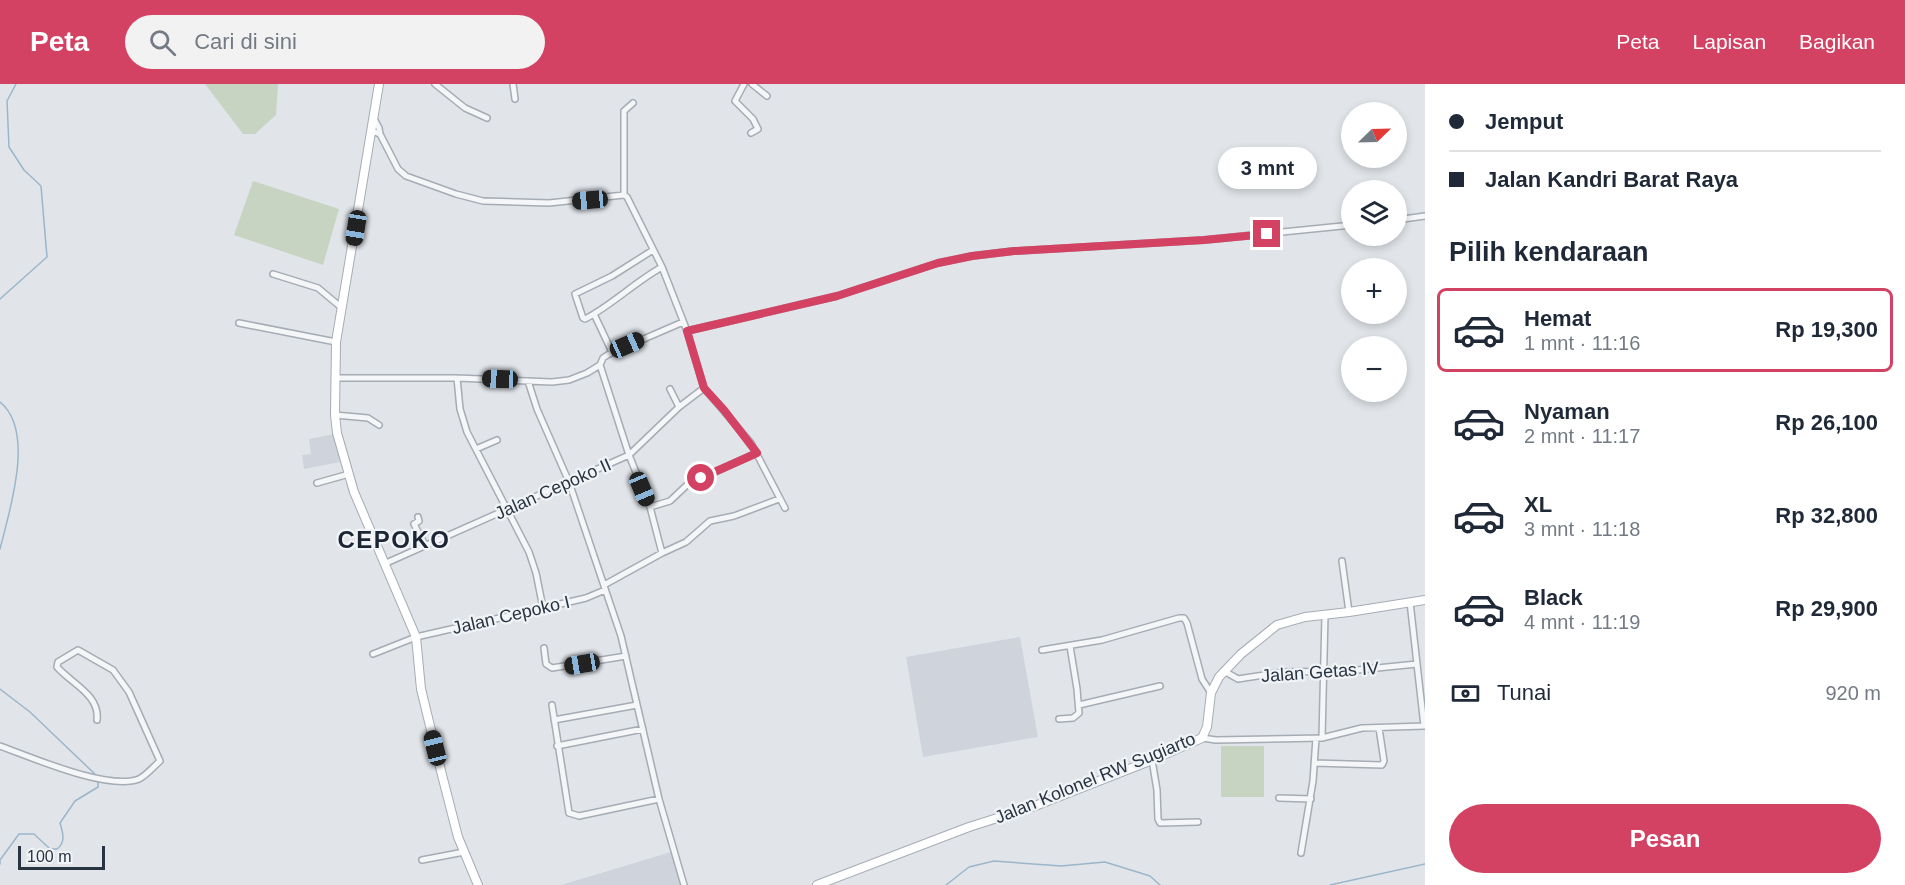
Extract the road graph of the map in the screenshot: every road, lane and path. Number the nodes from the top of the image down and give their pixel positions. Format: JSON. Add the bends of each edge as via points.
{"nodes":[{"id":1,"x":379,"y":84,"type":"edge"},
{"id":2,"x":513,"y":84,"type":"edge"},
{"id":3,"x":744,"y":84,"type":"edge"},
{"id":4,"x":752,"y":84,"type":"edge"},
{"id":5,"x":438,"y":85,"type":"edge"},
{"id":6,"x":767,"y":96,"type":"dead end"},
{"id":7,"x":515,"y":99,"type":"dead end"},
{"id":8,"x":633,"y":104,"type":"dead end"},
{"id":9,"x":373,"y":117,"type":"junction"},
{"id":10,"x":487,"y":118,"type":"dead end"},
{"id":11,"x":371,"y":131,"type":"junction"},
{"id":12,"x":751,"y":133,"type":"dead end"},
{"id":13,"x":380,"y":134,"type":"junction"},
{"id":14,"x":624,"y":195,"type":"junction"},
{"id":15,"x":1425,"y":216,"type":"edge"},
{"id":16,"x":1407,"y":218,"type":"edge"},
{"id":17,"x":1341,"y":226,"type":"edge"},
{"id":18,"x":653,"y":250,"type":"junction"},
{"id":19,"x":662,"y":267,"type":"junction"},
{"id":20,"x":273,"y":274,"type":"dead end"},
{"id":21,"x":342,"y":308,"type":"junction"},
{"id":22,"x":594,"y":314,"type":"junction"},
{"id":23,"x":683,"y":322,"type":"junction"},
{"id":24,"x":239,"y":323,"type":"dead end"},
{"id":25,"x":687,"y":331,"type":"junction"},
{"id":26,"x":336,"y":342,"type":"junction"},
{"id":27,"x":612,"y":352,"type":"junction"},
{"id":28,"x":600,"y":365,"type":"junction"},
{"id":29,"x":335,"y":378,"type":"junction"},
{"id":30,"x":457,"y":378,"type":"junction"},
{"id":31,"x":528,"y":381,"type":"junction"},
{"id":32,"x":670,"y":388,"type":"dead end"},
{"id":33,"x":704,"y":388,"type":"junction"},
{"id":34,"x":680,"y":407,"type":"junction"},
{"id":35,"x":335,"y":415,"type":"junction"},
{"id":36,"x":380,"y":425,"type":"dead end"},
{"id":37,"x":496,"y":440,"type":"dead end"},
{"id":38,"x":476,"y":449,"type":"junction"},
{"id":39,"x":757,"y":453,"type":"junction"},
{"id":40,"x":629,"y":455,"type":"junction"},
{"id":41,"x":349,"y":474,"type":"junction"},
{"id":42,"x":569,"y":482,"type":"junction"},
{"id":43,"x":317,"y":483,"type":"dead end"},
{"id":44,"x":779,"y":499,"type":"junction"},
{"id":45,"x":650,"y":507,"type":"junction"},
{"id":46,"x":785,"y":508,"type":"dead end"},
{"id":47,"x":506,"y":509,"type":"junction"},
{"id":48,"x":418,"y":518,"type":"dead end"},
{"id":49,"x":425,"y":545,"type":"junction"},
{"id":50,"x":662,"y":553,"type":"junction"},
{"id":51,"x":1342,"y":561,"type":"dead end"},
{"id":52,"x":384,"y":564,"type":"junction"},
{"id":53,"x":605,"y":588,"type":"junction"},
{"id":54,"x":1425,"y":600,"type":"edge"},
{"id":55,"x":1410,"y":602,"type":"junction"},
{"id":56,"x":543,"y":608,"type":"junction"},
{"id":57,"x":1349,"y":612,"type":"junction"},
{"id":58,"x":1324,"y":615,"type":"junction"},
{"id":59,"x":416,"y":637,"type":"junction"},
{"id":60,"x":1070,"y":646,"type":"junction"},
{"id":61,"x":544,"y":648,"type":"dead end"},
{"id":62,"x":1042,"y":650,"type":"dead end"},
{"id":63,"x":373,"y":654,"type":"dead end"},
{"id":64,"x":626,"y":656,"type":"junction"},
{"id":65,"x":1425,"y":656,"type":"edge"},
{"id":66,"x":1417,"y":660,"type":"junction"},
{"id":67,"x":1224,"y":671,"type":"junction"},
{"id":68,"x":1323,"y":671,"type":"junction"},
{"id":69,"x":1422,"y":685,"type":"edge"},
{"id":70,"x":1160,"y":686,"type":"dead end"},
{"id":71,"x":1211,"y":693,"type":"junction"},
{"id":72,"x":552,"y":705,"type":"dead end"},
{"id":73,"x":637,"y":705,"type":"junction"},
{"id":74,"x":1079,"y":705,"type":"junction"},
{"id":75,"x":1059,"y":719,"type":"dead end"},
{"id":76,"x":97,"y":720,"type":"dead end"},
{"id":77,"x":554,"y":720,"type":"junction"},
{"id":78,"x":1425,"y":726,"type":"edge"},
{"id":79,"x":1379,"y":728,"type":"junction"},
{"id":80,"x":643,"y":729,"type":"junction"},
{"id":81,"x":1202,"y":738,"type":"junction"},
{"id":82,"x":1319,"y":738,"type":"junction"},
{"id":83,"x":0,"y":746,"type":"edge"},
{"id":84,"x":557,"y":746,"type":"junction"},
{"id":85,"x":1152,"y":760,"type":"junction"},
{"id":86,"x":1314,"y":763,"type":"junction"},
{"id":87,"x":1279,"y":798,"type":"dead end"},
{"id":88,"x":659,"y":799,"type":"junction"},
{"id":89,"x":1311,"y":799,"type":"junction"},
{"id":90,"x":1198,"y":822,"type":"dead end"},
{"id":91,"x":464,"y":852,"type":"junction"},
{"id":92,"x":1301,"y":853,"type":"dead end"},
{"id":93,"x":422,"y":860,"type":"dead end"},
{"id":94,"x":478,"y":885,"type":"edge"},
{"id":95,"x":684,"y":885,"type":"edge"},
{"id":96,"x":817,"y":885,"type":"edge"}],
"edges":[{"from":1,"to":9,"type":"main road"},
{"from":2,"to":7,"type":"street"},
{"from":3,"to":12,"type":"street","via":[[735,101],[756,123],[758,129]]},
{"from":4,"to":6,"type":"street"},
{"from":5,"to":10,"type":"street","via":[[465,108]]},
{"from":8,"to":14,"type":"street","via":[[624,111]]},
{"from":9,"to":11,"type":"main road"},
{"from":9,"to":13,"type":"street"},
{"from":11,"to":13,"type":"street"},
{"from":11,"to":21,"type":"main road"},
{"from":13,"to":14,"type":"street","via":[[398,169],[406,176],[483,201],[549,203]]},
{"from":14,"to":18,"type":"street"},
{"from":15,"to":16,"type":"street"},
{"from":17,"to":25,"type":"street","via":[[972,256],[837,296]]},
{"from":18,"to":19,"type":"street"},
{"from":18,"to":22,"type":"street","via":[[575,294],[583,318]]},
{"from":19,"to":22,"type":"street"},
{"from":19,"to":23,"type":"street"},
{"from":20,"to":21,"type":"street","via":[[318,288]]},
{"from":21,"to":26,"type":"main road"},
{"from":22,"to":27,"type":"street"},
{"from":23,"to":25,"type":"street"},
{"from":23,"to":27,"type":"street"},
{"from":24,"to":26,"type":"street"},
{"from":25,"to":33,"type":"street"},
{"from":26,"to":29,"type":"main road"},
{"from":27,"to":28,"type":"street"},
{"from":28,"to":31,"type":"street","via":[[569,380]]},
{"from":28,"to":40,"type":"street"},
{"from":29,"to":30,"type":"street"},
{"from":29,"to":35,"type":"main road"},
{"from":30,"to":31,"type":"street"},
{"from":30,"to":38,"type":"street","via":[[460,409]]},
{"from":31,"to":42,"type":"street"},
{"from":32,"to":34,"type":"street"},
{"from":33,"to":34,"type":"street","name":"Jalan Cepoko II"},
{"from":33,"to":39,"type":"street"},
{"from":34,"to":40,"type":"street","name":"Jalan Cepoko II"},
{"from":35,"to":36,"type":"street","via":[[368,418]]},
{"from":35,"to":41,"type":"main road"},
{"from":37,"to":38,"type":"street"},
{"from":38,"to":47,"type":"street"},
{"from":39,"to":44,"type":"street"},
{"from":39,"to":45,"type":"street","via":[[687,484],[670,501]]},
{"from":40,"to":42,"type":"street","name":"Jalan Cepoko II"},
{"from":40,"to":45,"type":"street"},
{"from":41,"to":43,"type":"street"},
{"from":41,"to":52,"type":"main road"},
{"from":42,"to":47,"type":"street","name":"Jalan Cepoko II"},
{"from":42,"to":53,"type":"street"},
{"from":44,"to":46,"type":"street"},
{"from":44,"to":50,"type":"street","name":"Jalan Cepoko I","via":[[710,521],[686,543]]},
{"from":45,"to":50,"type":"street"},
{"from":47,"to":49,"type":"street","name":"Jalan Cepoko II"},
{"from":47,"to":56,"type":"street","via":[[529,552]]},
{"from":48,"to":49,"type":"street","via":[[414,524]]},
{"from":49,"to":52,"type":"street","name":"Jalan Cepoko II"},
{"from":50,"to":53,"type":"street","name":"Jalan Cepoko I"},
{"from":51,"to":57,"type":"street"},
{"from":52,"to":59,"type":"main road"},
{"from":53,"to":56,"type":"street","name":"Jalan Cepoko I","via":[[586,598]]},
{"from":53,"to":64,"type":"street"},
{"from":54,"to":55,"type":"main road","name":"Jalan Kolonel RW Sugiarto"},
{"from":55,"to":57,"type":"main road","name":"Jalan Kolonel RW Sugiarto"},
{"from":55,"to":66,"type":"street"},
{"from":56,"to":59,"type":"street","name":"Jalan Cepoko I"},
{"from":57,"to":58,"type":"main road","name":"Jalan Kolonel RW Sugiarto"},
{"from":58,"to":67,"type":"main road","name":"Jalan Kolonel RW Sugiarto","via":[[1276,625]]},
{"from":58,"to":68,"type":"street"},
{"from":59,"to":63,"type":"street","name":"Jalan Cepoko I"},
{"from":59,"to":91,"type":"main road","via":[[425,708]]},
{"from":60,"to":62,"type":"street"},
{"from":60,"to":71,"type":"street","via":[[1184,618],[1202,679]]},
{"from":60,"to":74,"type":"street"},
{"from":61,"to":64,"type":"street","via":[[546,664],[552,668]]},
{"from":64,"to":73,"type":"street"},
{"from":65,"to":66,"type":"street","name":"Jalan Getas IV"},
{"from":66,"to":68,"type":"street","name":"Jalan Getas IV"},
{"from":66,"to":69,"type":"street"},
{"from":67,"to":68,"type":"street","name":"Jalan Getas IV","via":[[1238,679]]},
{"from":67,"to":71,"type":"main road","name":"Jalan Kolonel RW Sugiarto"},
{"from":68,"to":82,"type":"street"},
{"from":69,"to":78,"type":"street"},
{"from":70,"to":74,"type":"street"},
{"from":71,"to":81,"type":"main road","name":"Jalan Kolonel RW Sugiarto"},
{"from":72,"to":77,"type":"street"},
{"from":73,"to":77,"type":"street"},
{"from":73,"to":80,"type":"street"},
{"from":74,"to":75,"type":"street","via":[[1076,716]]},
{"from":76,"to":83,"type":"street","via":[[93,700],[57,668],[58,662],[75,650],[113,670],[129,692],[160,761],[136,780],[103,780]]},
{"from":77,"to":84,"type":"street"},
{"from":78,"to":79,"type":"street"},
{"from":79,"to":82,"type":"street"},
{"from":79,"to":86,"type":"street","via":[[1382,765]]},
{"from":80,"to":84,"type":"street"},
{"from":80,"to":88,"type":"street"},
{"from":81,"to":82,"type":"street"},
{"from":81,"to":85,"type":"main road","name":"Jalan Kolonel RW Sugiarto"},
{"from":82,"to":86,"type":"street"},
{"from":84,"to":88,"type":"street","via":[[572,815]]},
{"from":85,"to":90,"type":"street","via":[[1160,823]]},
{"from":85,"to":96,"type":"main road","name":"Jalan Kolonel RW Sugiarto"},
{"from":86,"to":89,"type":"street"},
{"from":87,"to":89,"type":"street"},
{"from":88,"to":95,"type":"street"},
{"from":89,"to":92,"type":"street"},
{"from":91,"to":93,"type":"street"},
{"from":91,"to":94,"type":"main road"}]}
